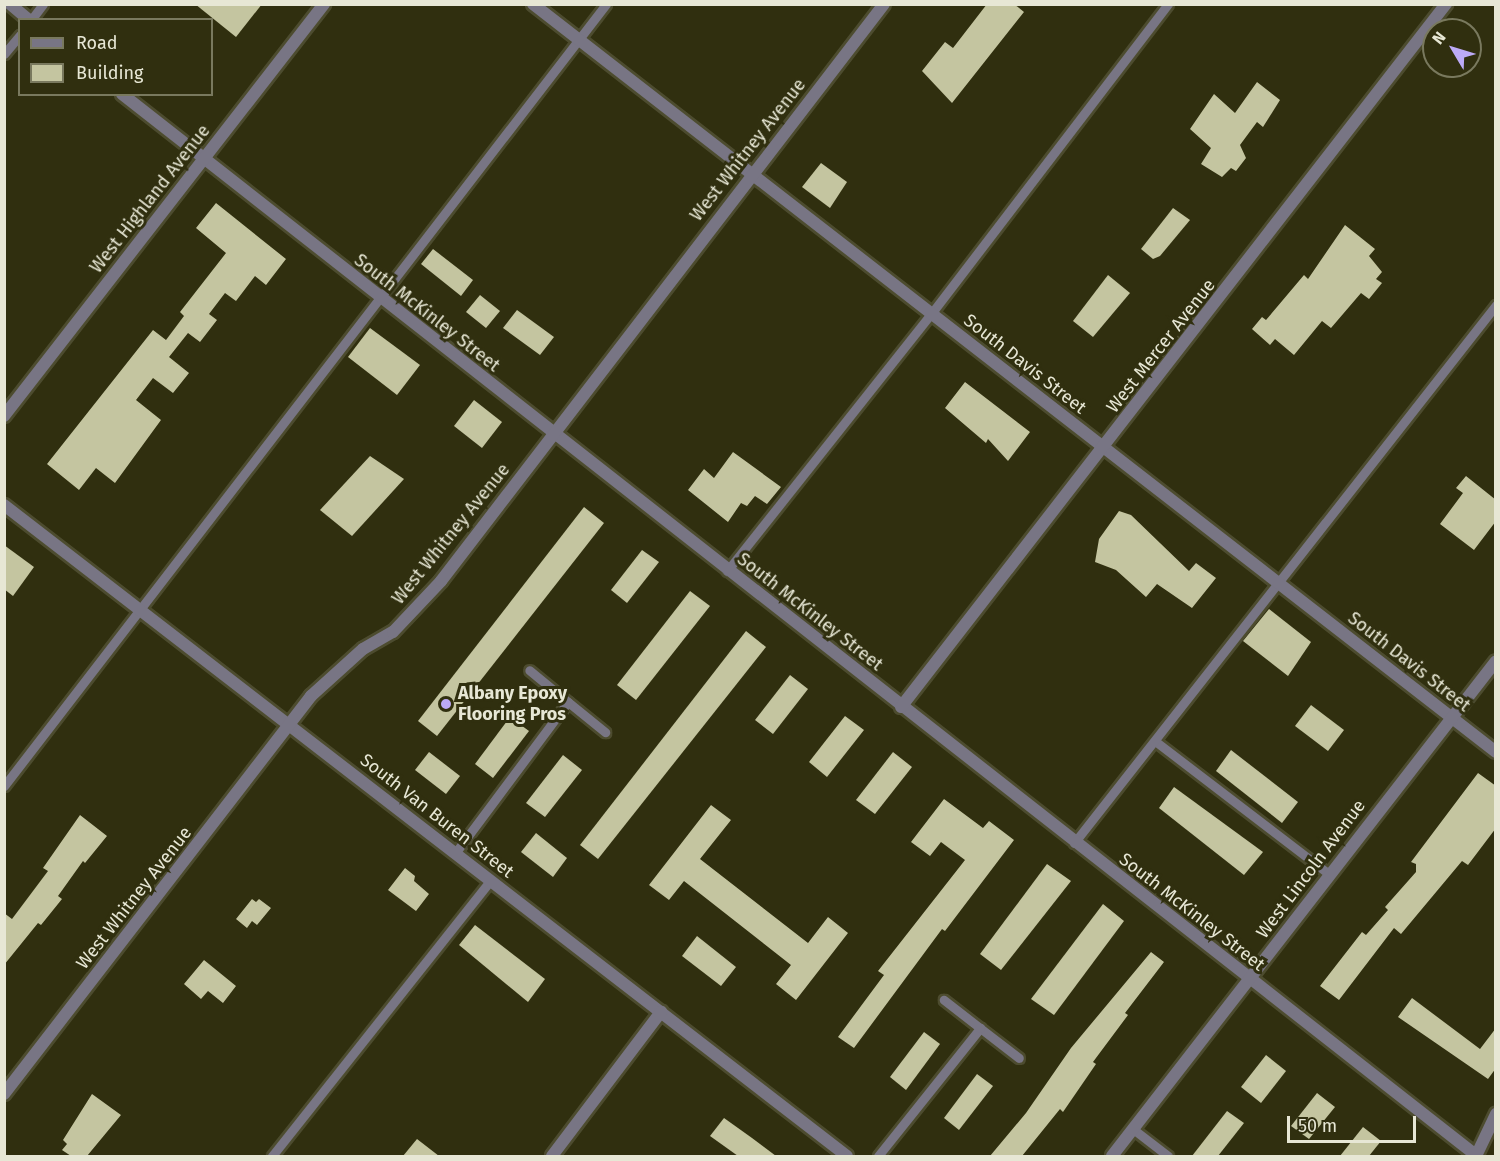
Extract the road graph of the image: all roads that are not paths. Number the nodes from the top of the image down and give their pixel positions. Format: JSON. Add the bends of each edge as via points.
{"nodes":[{"id":1,"x":10,"y":4,"type":"edge"},
{"id":2,"x":43,"y":4,"type":"edge"},
{"id":3,"x":324,"y":4,"type":"edge"},
{"id":4,"x":533,"y":4,"type":"edge"},
{"id":5,"x":606,"y":4,"type":"edge"},
{"id":6,"x":884,"y":4,"type":"edge"},
{"id":7,"x":1168,"y":4,"type":"edge"},
{"id":8,"x":1446,"y":4,"type":"edge"},
{"id":9,"x":28,"y":18,"type":"edge"},
{"id":10,"x":32,"y":18,"type":"edge"},
{"id":11,"x":18,"y":37,"type":"edge"},
{"id":12,"x":579,"y":40,"type":"junction"},
{"id":13,"x":4,"y":54,"type":"edge"},
{"id":14,"x":124,"y":96,"type":"edge"},
{"id":15,"x":203,"y":160,"type":"junction"},
{"id":16,"x":751,"y":175,"type":"junction"},
{"id":17,"x":381,"y":301,"type":"junction"},
{"id":18,"x":1496,"y":305,"type":"edge"},
{"id":19,"x":931,"y":314,"type":"junction"},
{"id":20,"x":4,"y":416,"type":"edge"},
{"id":21,"x":550,"y":434,"type":"junction"},
{"id":22,"x":1104,"y":448,"type":"junction"},
{"id":23,"x":4,"y":505,"type":"edge"},
{"id":24,"x":727,"y":571,"type":"junction"},
{"id":25,"x":1278,"y":584,"type":"junction"},
{"id":26,"x":142,"y":611,"type":"junction"},
{"id":27,"x":1496,"y":661,"type":"edge"},
{"id":28,"x":529,"y":670,"type":"dead end"},
{"id":29,"x":568,"y":702,"type":"junction"},
{"id":30,"x":901,"y":706,"type":"junction"},
{"id":31,"x":1451,"y":717,"type":"junction"},
{"id":32,"x":291,"y":724,"type":"junction"},
{"id":33,"x":605,"y":732,"type":"dead end"},
{"id":34,"x":1155,"y":741,"type":"junction"},
{"id":35,"x":1496,"y":752,"type":"edge"},
{"id":36,"x":4,"y":786,"type":"edge"},
{"id":37,"x":1074,"y":843,"type":"junction"},
{"id":38,"x":456,"y":852,"type":"junction"},
{"id":39,"x":1330,"y":875,"type":"junction"},
{"id":40,"x":491,"y":880,"type":"junction"},
{"id":41,"x":1249,"y":980,"type":"junction"},
{"id":42,"x":944,"y":1000,"type":"dead end"},
{"id":43,"x":661,"y":1012,"type":"junction"},
{"id":44,"x":980,"y":1028,"type":"junction"},
{"id":45,"x":1019,"y":1058,"type":"dead end"},
{"id":46,"x":4,"y":1094,"type":"edge"},
{"id":47,"x":1496,"y":1114,"type":"edge"},
{"id":48,"x":1133,"y":1130,"type":"junction"},
{"id":49,"x":272,"y":1156,"type":"edge"},
{"id":50,"x":552,"y":1156,"type":"edge"},
{"id":51,"x":844,"y":1156,"type":"edge"},
{"id":52,"x":878,"y":1156,"type":"edge"},
{"id":53,"x":1112,"y":1156,"type":"edge"},
{"id":54,"x":1168,"y":1156,"type":"edge"},
{"id":55,"x":1476,"y":1156,"type":"edge"}],
"edges":[{"from":1,"to":9,"type":"street"},
{"from":2,"to":10,"type":"lane"},
{"from":3,"to":15,"type":"street","name":"West Highland Avenue"},
{"from":4,"to":12,"type":"street","name":"South Davis Street"},
{"from":5,"to":12,"type":"lane"},
{"from":6,"to":16,"type":"street","name":"West Whitney Avenue"},
{"from":7,"to":19,"type":"lane"},
{"from":8,"to":22,"type":"street","name":"West Mercer Avenue"},
{"from":11,"to":13,"type":"lane"},
{"from":12,"to":16,"type":"street","name":"South Davis Street"},
{"from":12,"to":17,"type":"lane"},
{"from":14,"to":15,"type":"street","name":"South McKinley Street"},
{"from":15,"to":17,"type":"street","name":"South McKinley Street"},
{"from":15,"to":20,"type":"street","name":"West Highland Avenue"},
{"from":16,"to":19,"type":"street","name":"South Davis Street"},
{"from":16,"to":21,"type":"street","name":"West Whitney Avenue"},
{"from":17,"to":21,"type":"street","name":"South McKinley Street"},
{"from":17,"to":26,"type":"lane"},
{"from":18,"to":25,"type":"lane"},
{"from":19,"to":22,"type":"street","name":"South Davis Street"},
{"from":19,"to":24,"type":"lane"},
{"from":21,"to":24,"type":"street","name":"South McKinley Street"},
{"from":21,"to":32,"type":"street","name":"West Whitney Avenue","via":[[411,615],[335,671]]},
{"from":22,"to":25,"type":"street","name":"South Davis Street"},
{"from":22,"to":30,"type":"street","name":"West Mercer Avenue"},
{"from":23,"to":26,"type":"street","name":"South Van Buren Street"},
{"from":24,"to":30,"type":"street","name":"South McKinley Street"},
{"from":25,"to":31,"type":"street","name":"South Davis Street"},
{"from":25,"to":34,"type":"lane"},
{"from":26,"to":32,"type":"street","name":"South Van Buren Street"},
{"from":26,"to":36,"type":"lane"},
{"from":27,"to":31,"type":"street","name":"West Lincoln Avenue"},
{"from":28,"to":29,"type":"lane"},
{"from":29,"to":33,"type":"lane"},
{"from":29,"to":38,"type":"lane"},
{"from":30,"to":37,"type":"street","name":"South McKinley Street"},
{"from":31,"to":35,"type":"street","name":"South Davis Street"},
{"from":31,"to":39,"type":"street","name":"West Lincoln Avenue"},
{"from":32,"to":38,"type":"street","name":"South Van Buren Street"},
{"from":32,"to":46,"type":"street","name":"West Whitney Avenue"},
{"from":34,"to":37,"type":"lane"},
{"from":34,"to":39,"type":"lane"},
{"from":37,"to":41,"type":"street","name":"South McKinley Street"},
{"from":38,"to":40,"type":"street","name":"South Van Buren Street"},
{"from":39,"to":41,"type":"street","name":"West Lincoln Avenue"},
{"from":40,"to":43,"type":"street","name":"South Van Buren Street"},
{"from":40,"to":49,"type":"lane"},
{"from":41,"to":48,"type":"street","name":"West Lincoln Avenue"},
{"from":41,"to":55,"type":"street","name":"South McKinley Street"},
{"from":42,"to":44,"type":"lane"},
{"from":43,"to":50,"type":"street"},
{"from":43,"to":51,"type":"street","name":"South Van Buren Street"},
{"from":44,"to":45,"type":"lane"},
{"from":44,"to":52,"type":"lane"},
{"from":47,"to":55,"type":"street"},
{"from":48,"to":53,"type":"street","name":"West Lincoln Avenue"},
{"from":48,"to":54,"type":"lane"}]}
